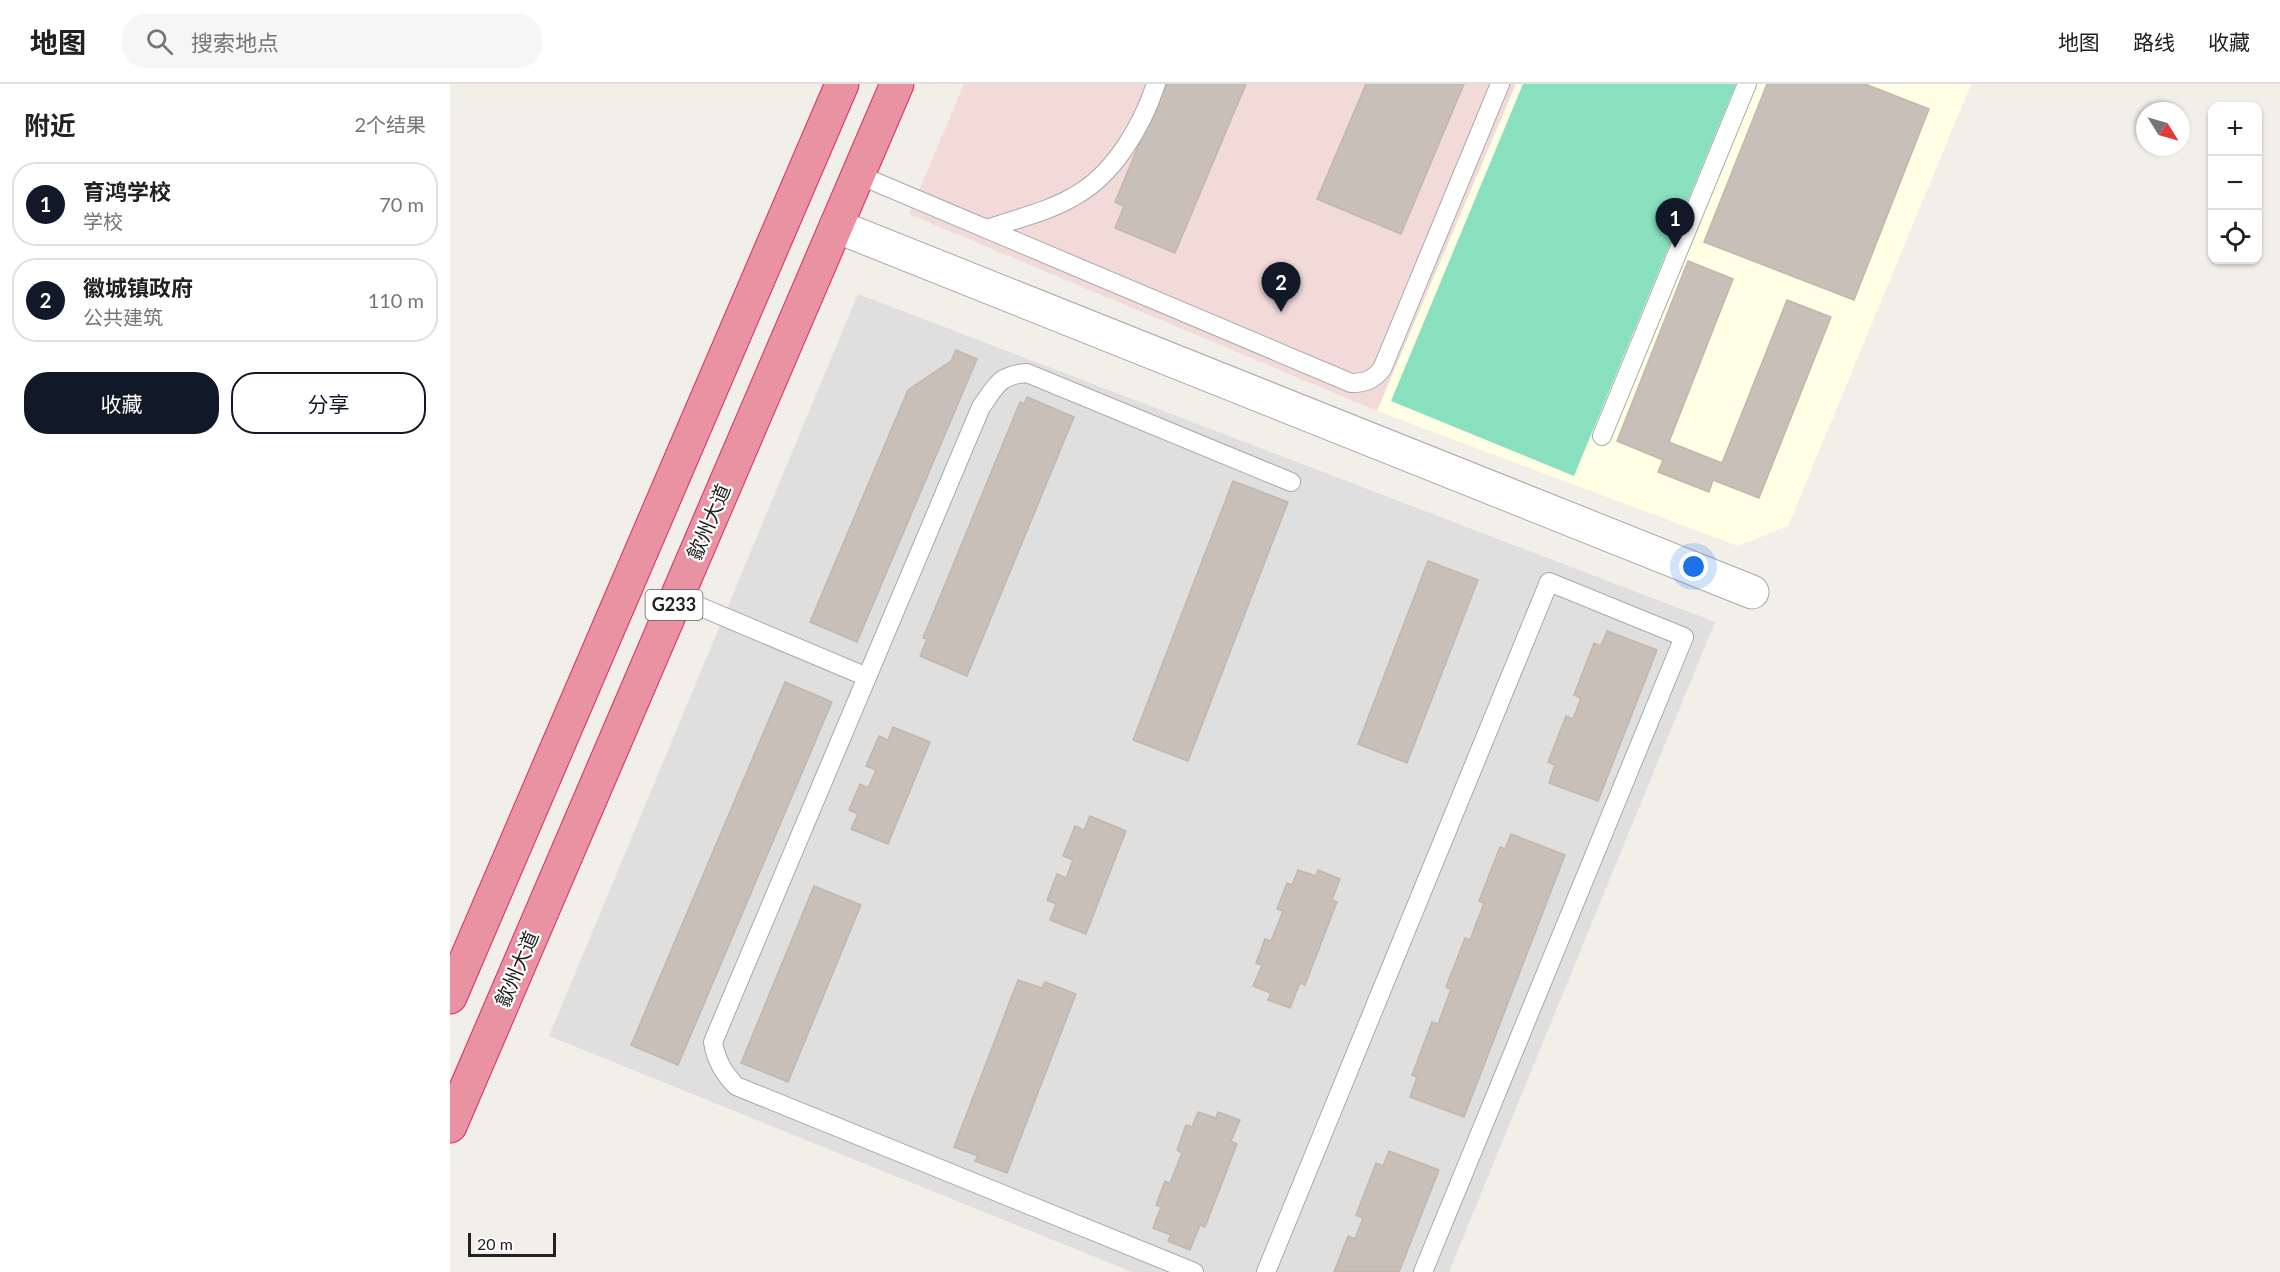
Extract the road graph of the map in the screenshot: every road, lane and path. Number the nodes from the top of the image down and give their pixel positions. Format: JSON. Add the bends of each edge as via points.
{"nodes":[{"id":1,"x":842,"y":84,"type":"edge"},
{"id":2,"x":897,"y":84,"type":"edge"},
{"id":3,"x":1156,"y":84,"type":"edge"},
{"id":4,"x":1500,"y":84,"type":"edge"},
{"id":5,"x":1747,"y":84,"type":"edge"},
{"id":6,"x":858,"y":175,"type":"junction"},
{"id":7,"x":836,"y":225,"type":"junction"},
{"id":8,"x":987,"y":229,"type":"junction"},
{"id":9,"x":1602,"y":436,"type":"dead end"},
{"id":10,"x":1291,"y":482,"type":"dead end"},
{"id":11,"x":1752,"y":592,"type":"dead end"},
{"id":12,"x":677,"y":597,"type":"junction"},
{"id":13,"x":867,"y":677,"type":"junction"},
{"id":14,"x":450,"y":997,"type":"edge"},
{"id":15,"x":450,"y":1126,"type":"edge"},
{"id":16,"x":1194,"y":1272,"type":"edge"},
{"id":17,"x":1266,"y":1272,"type":"edge"},
{"id":18,"x":1423,"y":1272,"type":"edge"}],
"edges":[{"from":1,"to":14,"type":"highway","number":"G233"},
{"from":2,"to":6,"type":"highway","name":"歙州大道","number":"G233"},
{"from":3,"to":8,"type":"lane","via":[[1127,143],[1092,185],[1053,206]]},
{"from":4,"to":8,"type":"lane","via":[[1382,369],[1368,381],[1351,383]]},
{"from":5,"to":9,"type":"lane"},
{"from":6,"to":7,"type":"highway","name":"歙州大道","number":"G233"},
{"from":6,"to":8,"type":"lane"},
{"from":7,"to":11,"type":"street"},
{"from":7,"to":12,"type":"highway","name":"歙州大道","number":"G233"},
{"from":10,"to":13,"type":"lane","via":[[1027,373],[1012,374],[999,382],[981,407]]},
{"from":12,"to":13,"type":"lane"},
{"from":12,"to":15,"type":"highway","name":"歙州大道","number":"G233"},
{"from":13,"to":16,"type":"lane","via":[[713,1041],[717,1061],[736,1086]]},
{"from":17,"to":18,"type":"lane","via":[[1549,582],[1684,637]]}]}
